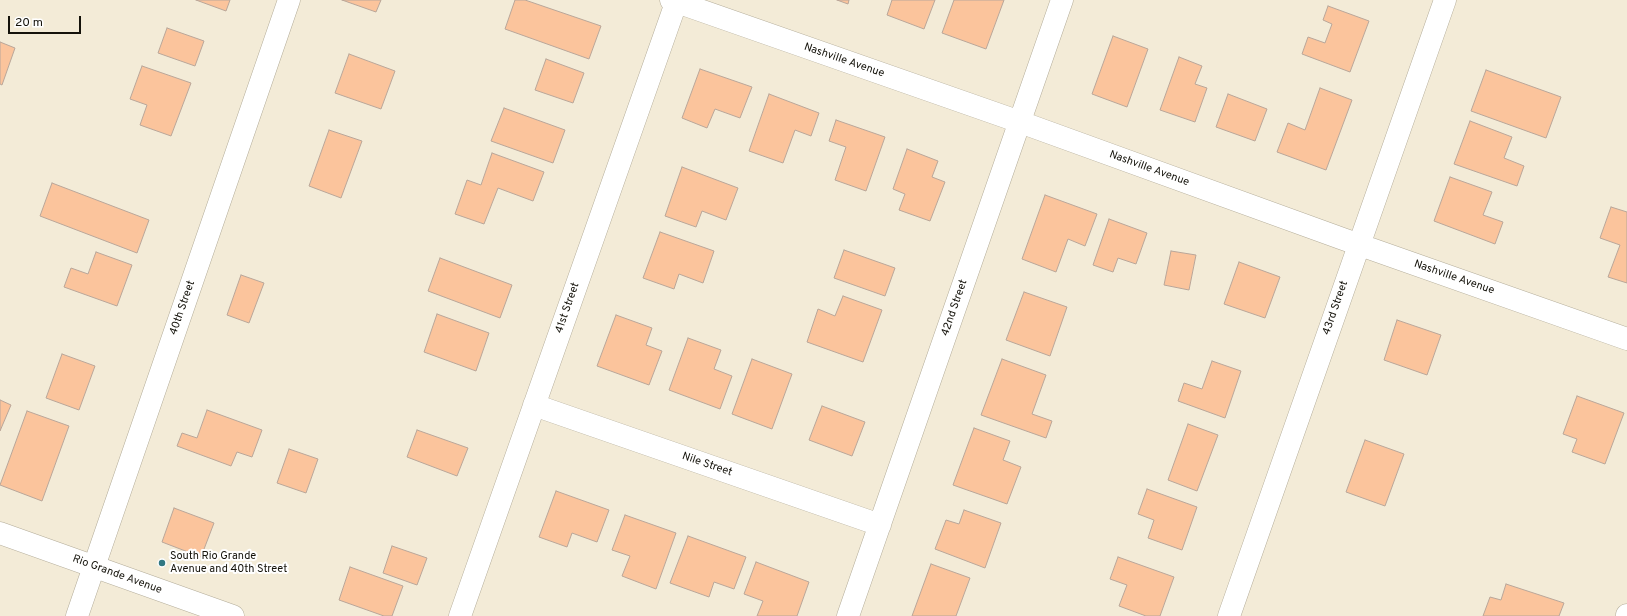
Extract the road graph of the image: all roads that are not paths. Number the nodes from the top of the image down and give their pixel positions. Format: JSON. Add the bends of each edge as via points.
{"nodes":[{"id":1,"x":289,"y":0,"type":"edge"},
{"id":2,"x":1062,"y":0,"type":"edge"},
{"id":3,"x":1445,"y":0,"type":"edge"},
{"id":4,"x":675,"y":1,"type":"edge"},
{"id":5,"x":1020,"y":122,"type":"junction"},
{"id":6,"x":1358,"y":244,"type":"junction"},
{"id":7,"x":1627,"y":339,"type":"edge"},
{"id":8,"x":534,"y":405,"type":"junction"},
{"id":9,"x":880,"y":525,"type":"junction"},
{"id":10,"x":0,"y":533,"type":"edge"},
{"id":11,"x":95,"y":567,"type":"junction"},
{"id":12,"x":77,"y":616,"type":"edge"},
{"id":13,"x":233,"y":616,"type":"edge"},
{"id":14,"x":460,"y":616,"type":"edge"},
{"id":15,"x":848,"y":616,"type":"edge"},
{"id":16,"x":1229,"y":616,"type":"edge"}],
"edges":[{"from":1,"to":11,"type":"street","name":"40th Street"},
{"from":2,"to":5,"type":"street","name":"42nd Street"},
{"from":3,"to":6,"type":"street","name":"43rd Street"},
{"from":4,"to":5,"type":"street","name":"Nashville Avenue"},
{"from":4,"to":8,"type":"street","name":"41st Street"},
{"from":5,"to":6,"type":"street","name":"Nashville Avenue"},
{"from":5,"to":9,"type":"street","name":"42nd Street"},
{"from":6,"to":7,"type":"street","name":"Nashville Avenue"},
{"from":6,"to":16,"type":"street","name":"43rd Street"},
{"from":8,"to":9,"type":"street","name":"Nile Street"},
{"from":8,"to":14,"type":"street","name":"41st Street"},
{"from":9,"to":15,"type":"street","name":"42nd Street"},
{"from":10,"to":11,"type":"street","name":"Rio Grande Avenue"},
{"from":11,"to":12,"type":"street","name":"40th Street"},
{"from":11,"to":13,"type":"street","name":"Rio Grande Avenue"}]}
